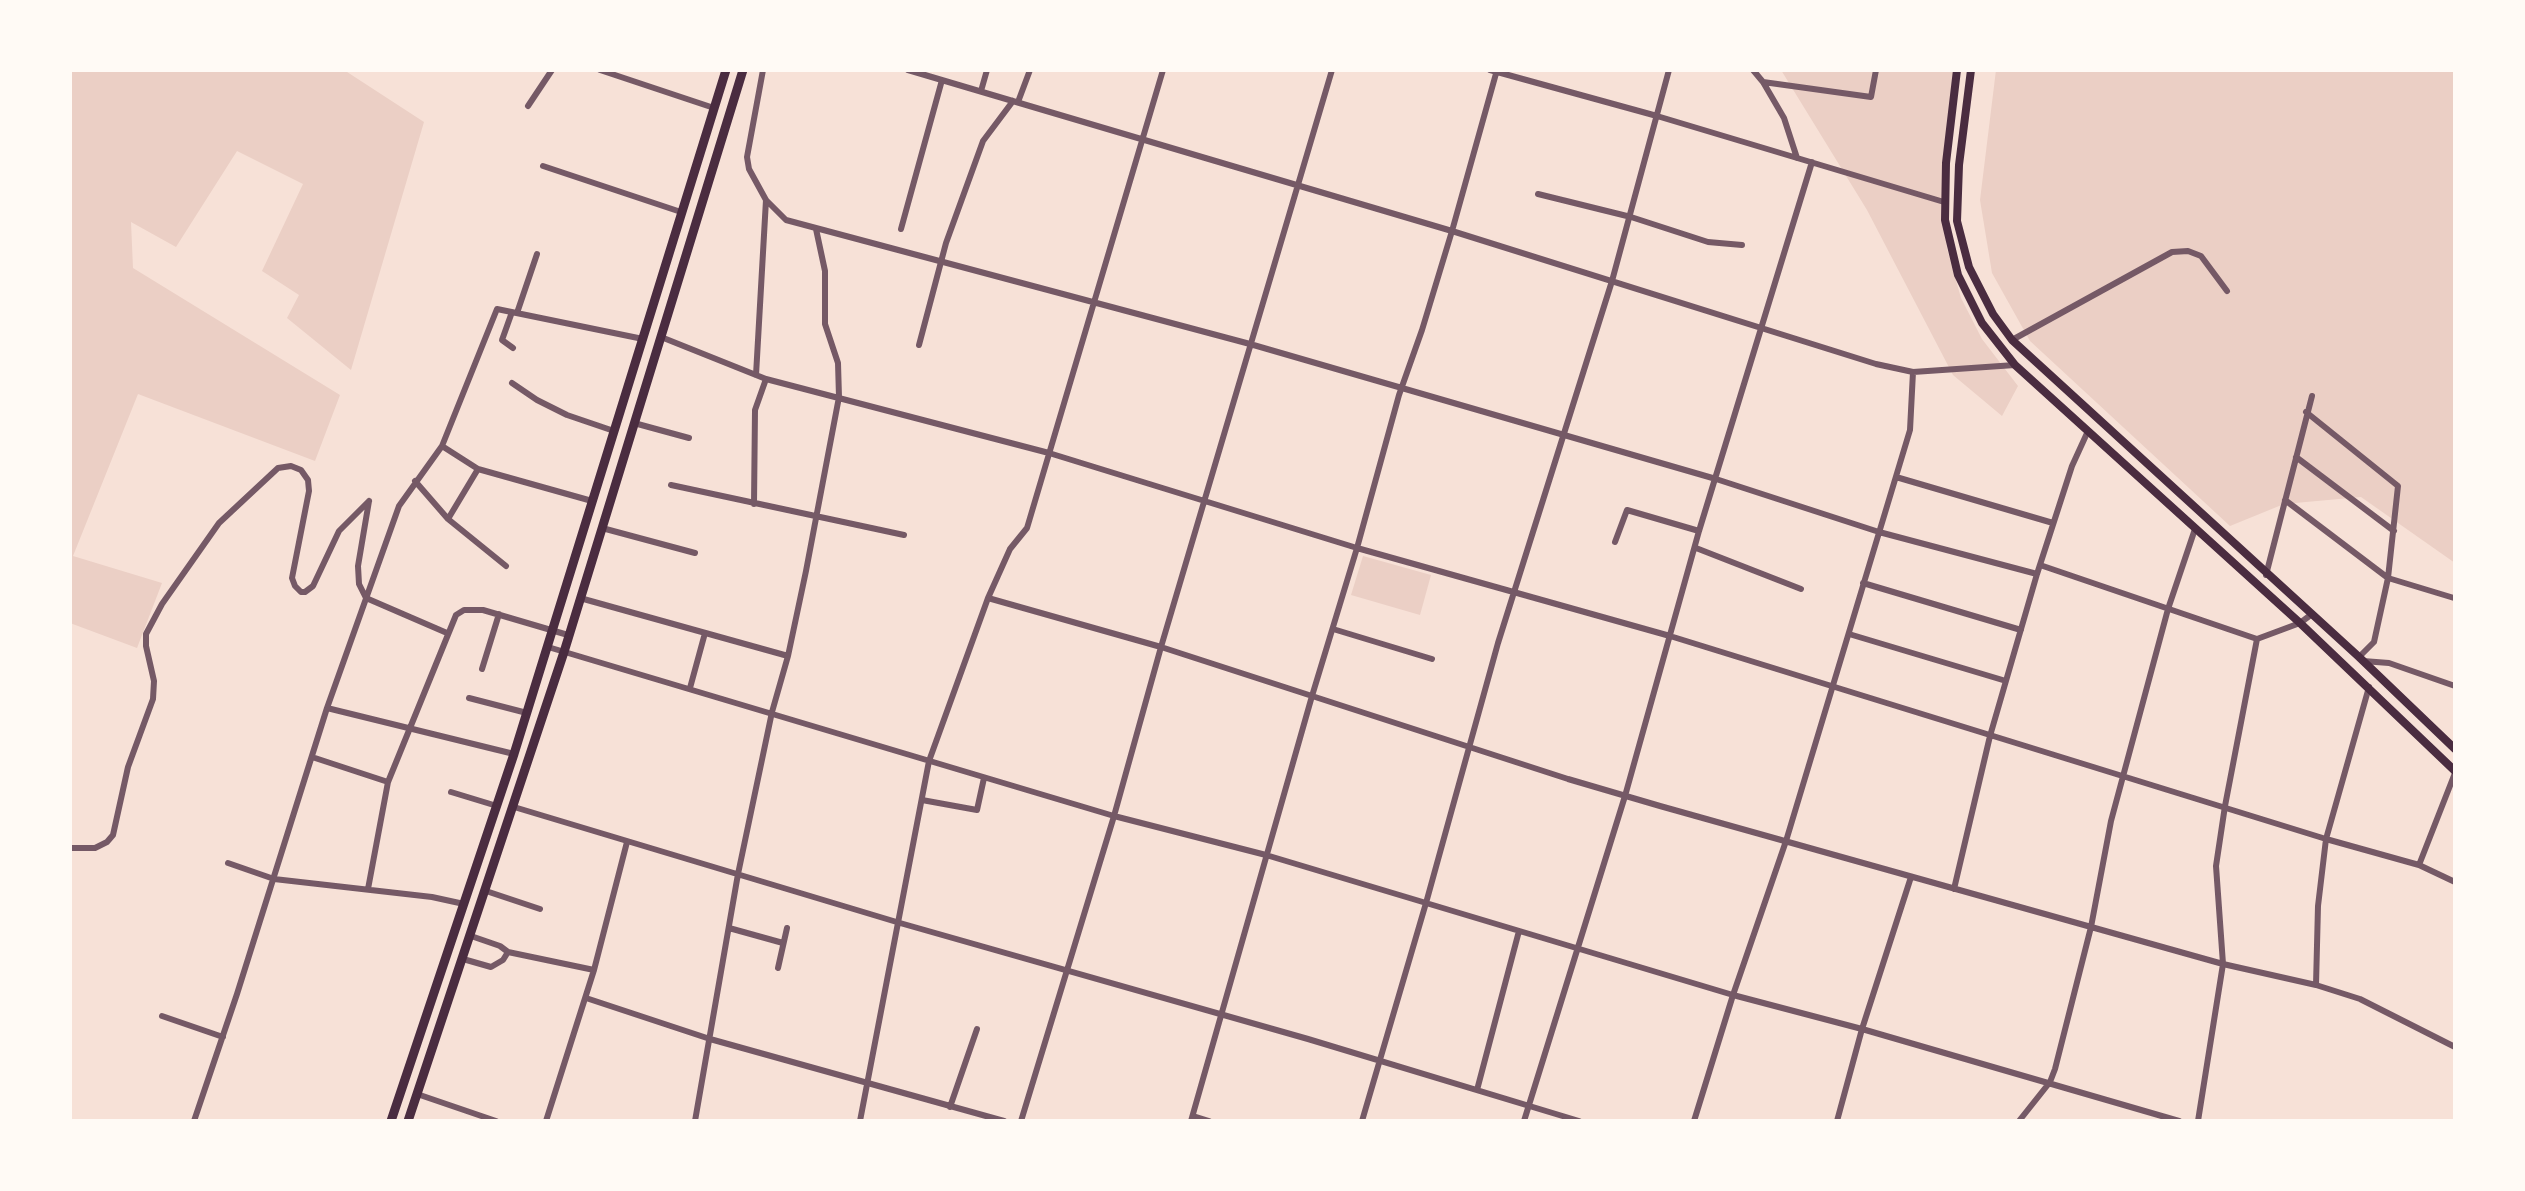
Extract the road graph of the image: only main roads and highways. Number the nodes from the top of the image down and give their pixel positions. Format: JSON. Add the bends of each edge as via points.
{"nodes":[{"id":1,"x":726,"y":70,"type":"edge"},
{"id":2,"x":743,"y":70,"type":"edge"},
{"id":3,"x":1957,"y":70,"type":"edge"},
{"id":4,"x":1971,"y":70,"type":"edge"},
{"id":5,"x":1946,"y":163,"type":"junction"},
{"id":6,"x":1959,"y":165,"type":"junction"},
{"id":7,"x":2455,"y":749,"type":"edge"},
{"id":8,"x":2455,"y":772,"type":"edge"},
{"id":9,"x":391,"y":1121,"type":"edge"},
{"id":10,"x":408,"y":1121,"type":"edge"}],
"edges":[{"from":1,"to":9,"type":"main road","via":[[514,754]]},
{"from":2,"to":10,"type":"main road","via":[[564,652]]},
{"from":3,"to":5,"type":"main road"},
{"from":4,"to":6,"type":"main road"},
{"from":5,"to":6,"type":"main road"},
{"from":5,"to":8,"type":"main road","via":[[1944,202],[1958,275],[1982,323],[2015,365],[2300,623]]},
{"from":6,"to":7,"type":"main road","via":[[1957,221],[1962,245],[1982,294],[2012,340]]}]}
